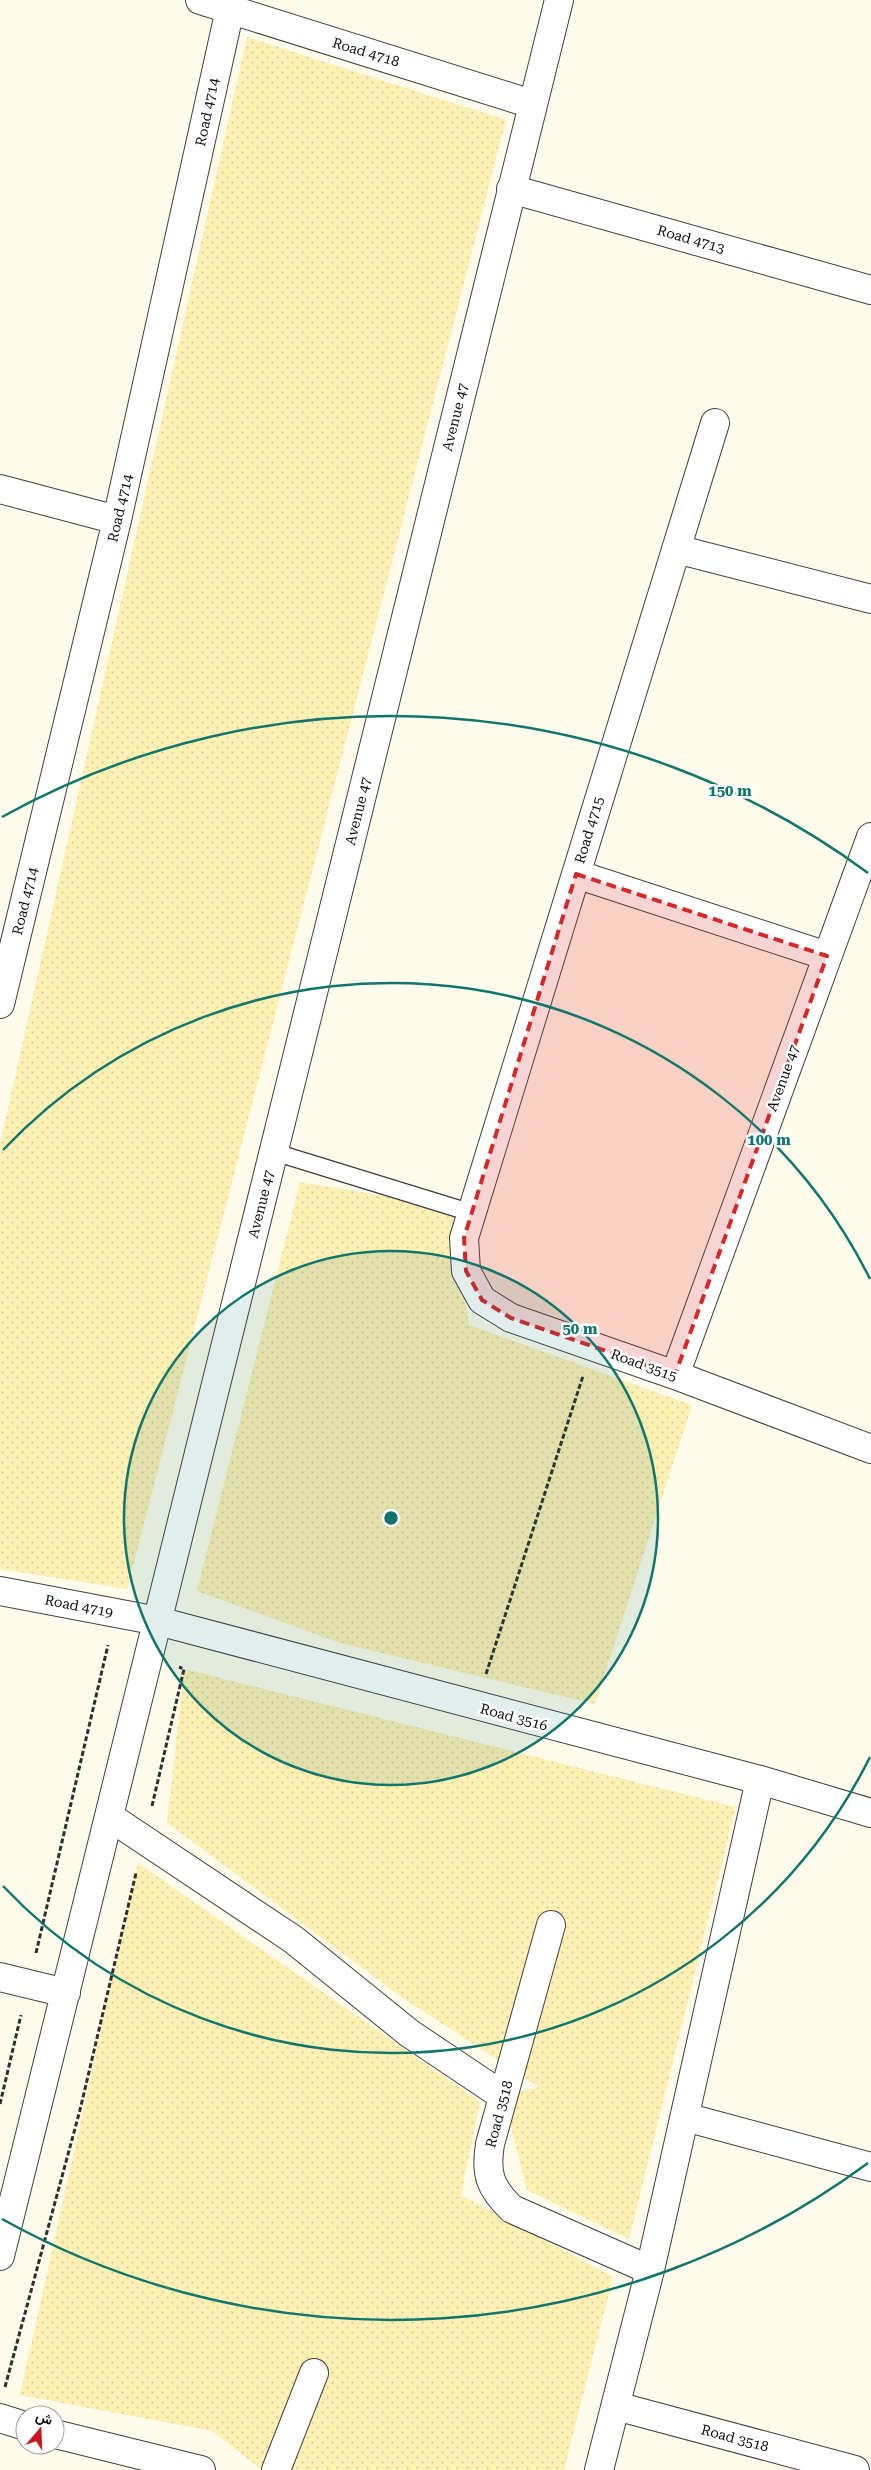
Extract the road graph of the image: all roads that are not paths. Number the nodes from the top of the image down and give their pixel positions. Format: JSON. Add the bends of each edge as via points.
{"nodes":[{"id":1,"x":200,"y":0,"type":"edge"},
{"id":2,"x":559,"y":0,"type":"edge"},
{"id":3,"x":230,"y":9,"type":"junction"},
{"id":4,"x":532,"y":104,"type":"junction"},
{"id":5,"x":511,"y":189,"type":"junction"},
{"id":6,"x":871,"y":290,"type":"edge"},
{"id":7,"x":715,"y":423,"type":"dead end"},
{"id":8,"x":0,"y":489,"type":"edge"},
{"id":9,"x":117,"y":520,"type":"junction"},
{"id":10,"x":676,"y":549,"type":"junction"},
{"id":11,"x":871,"y":599,"type":"edge"},
{"id":12,"x":871,"y":837,"type":"edge"},
{"id":13,"x":576,"y":874,"type":"junction"},
{"id":14,"x":827,"y":956,"type":"junction"},
{"id":15,"x":0,"y":1004,"type":"edge"},
{"id":16,"x":274,"y":1152,"type":"junction"},
{"id":17,"x":468,"y":1225,"type":"junction"},
{"id":18,"x":674,"y":1376,"type":"junction"},
{"id":19,"x":869,"y":1441,"type":"edge"},
{"id":20,"x":0,"y":1591,"type":"edge"},
{"id":21,"x":158,"y":1622,"type":"junction"},
{"id":22,"x":760,"y":1780,"type":"junction"},
{"id":23,"x":871,"y":1813,"type":"edge"},
{"id":24,"x":110,"y":1817,"type":"junction"},
{"id":25,"x":551,"y":1925,"type":"dead end"},
{"id":26,"x":0,"y":1977,"type":"edge"},
{"id":27,"x":66,"y":1993,"type":"junction"},
{"id":28,"x":503,"y":2096,"type":"junction"},
{"id":29,"x":685,"y":2117,"type":"junction"},
{"id":30,"x":871,"y":2167,"type":"edge"},
{"id":31,"x":0,"y":2256,"type":"edge"},
{"id":32,"x":650,"y":2270,"type":"junction"},
{"id":33,"x":314,"y":2372,"type":"dead end"},
{"id":34,"x":616,"y":2406,"type":"junction"},
{"id":35,"x":0,"y":2418,"type":"edge"},
{"id":36,"x":15,"y":2423,"type":"edge"},
{"id":37,"x":65,"y":2436,"type":"edge"},
{"id":38,"x":201,"y":2470,"type":"edge"},
{"id":39,"x":276,"y":2470,"type":"edge"},
{"id":40,"x":599,"y":2470,"type":"edge"},
{"id":41,"x":855,"y":2470,"type":"edge"}],
"edges":[{"from":1,"to":3,"type":"street","name":"Road 4718"},
{"from":2,"to":4,"type":"street","name":"Avenue 47"},
{"from":3,"to":4,"type":"street","name":"Road 4718"},
{"from":3,"to":9,"type":"street","name":"Road 4714"},
{"from":4,"to":5,"type":"street","name":"Avenue 47"},
{"from":5,"to":6,"type":"street","name":"Road 4713"},
{"from":5,"to":16,"type":"street","name":"Avenue 47"},
{"from":7,"to":10,"type":"street","name":"Road 4715"},
{"from":8,"to":9,"type":"street"},
{"from":9,"to":15,"type":"street","name":"Road 4714"},
{"from":10,"to":11,"type":"street"},
{"from":10,"to":13,"type":"street","name":"Road 4715"},
{"from":12,"to":14,"type":"street","name":"Avenue 47"},
{"from":13,"to":14,"type":"street"},
{"from":13,"to":17,"type":"street","name":"Road 4715"},
{"from":14,"to":18,"type":"street","name":"Avenue 47"},
{"from":16,"to":17,"type":"lane"},
{"from":16,"to":21,"type":"street","name":"Avenue 47"},
{"from":17,"to":18,"type":"street","name":"Road 3515","via":[[466,1271],[482,1300],[511,1318]]},
{"from":18,"to":19,"type":"street","name":"Road 3515"},
{"from":20,"to":21,"type":"street","name":"Road 4719"},
{"from":21,"to":22,"type":"street","name":"Road 3516"},
{"from":21,"to":24,"type":"street","name":"Avenue 47"},
{"from":22,"to":23,"type":"street","name":"Road 3516"},
{"from":22,"to":29,"type":"street"},
{"from":24,"to":27,"type":"street","name":"Avenue 47"},
{"from":24,"to":28,"type":"street","via":[[294,1940],[409,2033]]},
{"from":25,"to":28,"type":"street","name":"Road 3518"},
{"from":26,"to":27,"type":"street"},
{"from":27,"to":31,"type":"street","name":"Avenue 47"},
{"from":28,"to":32,"type":"street","name":"Road 3518","via":[[487,2162],[490,2180],[499,2196],[512,2209]]},
{"from":29,"to":30,"type":"street"},
{"from":29,"to":32,"type":"street"},
{"from":32,"to":34,"type":"street"},
{"from":33,"to":39,"type":"street"},
{"from":34,"to":40,"type":"street"},
{"from":34,"to":41,"type":"street","name":"Road 3518"},
{"from":35,"to":36,"type":"street"},
{"from":37,"to":38,"type":"street"}]}
